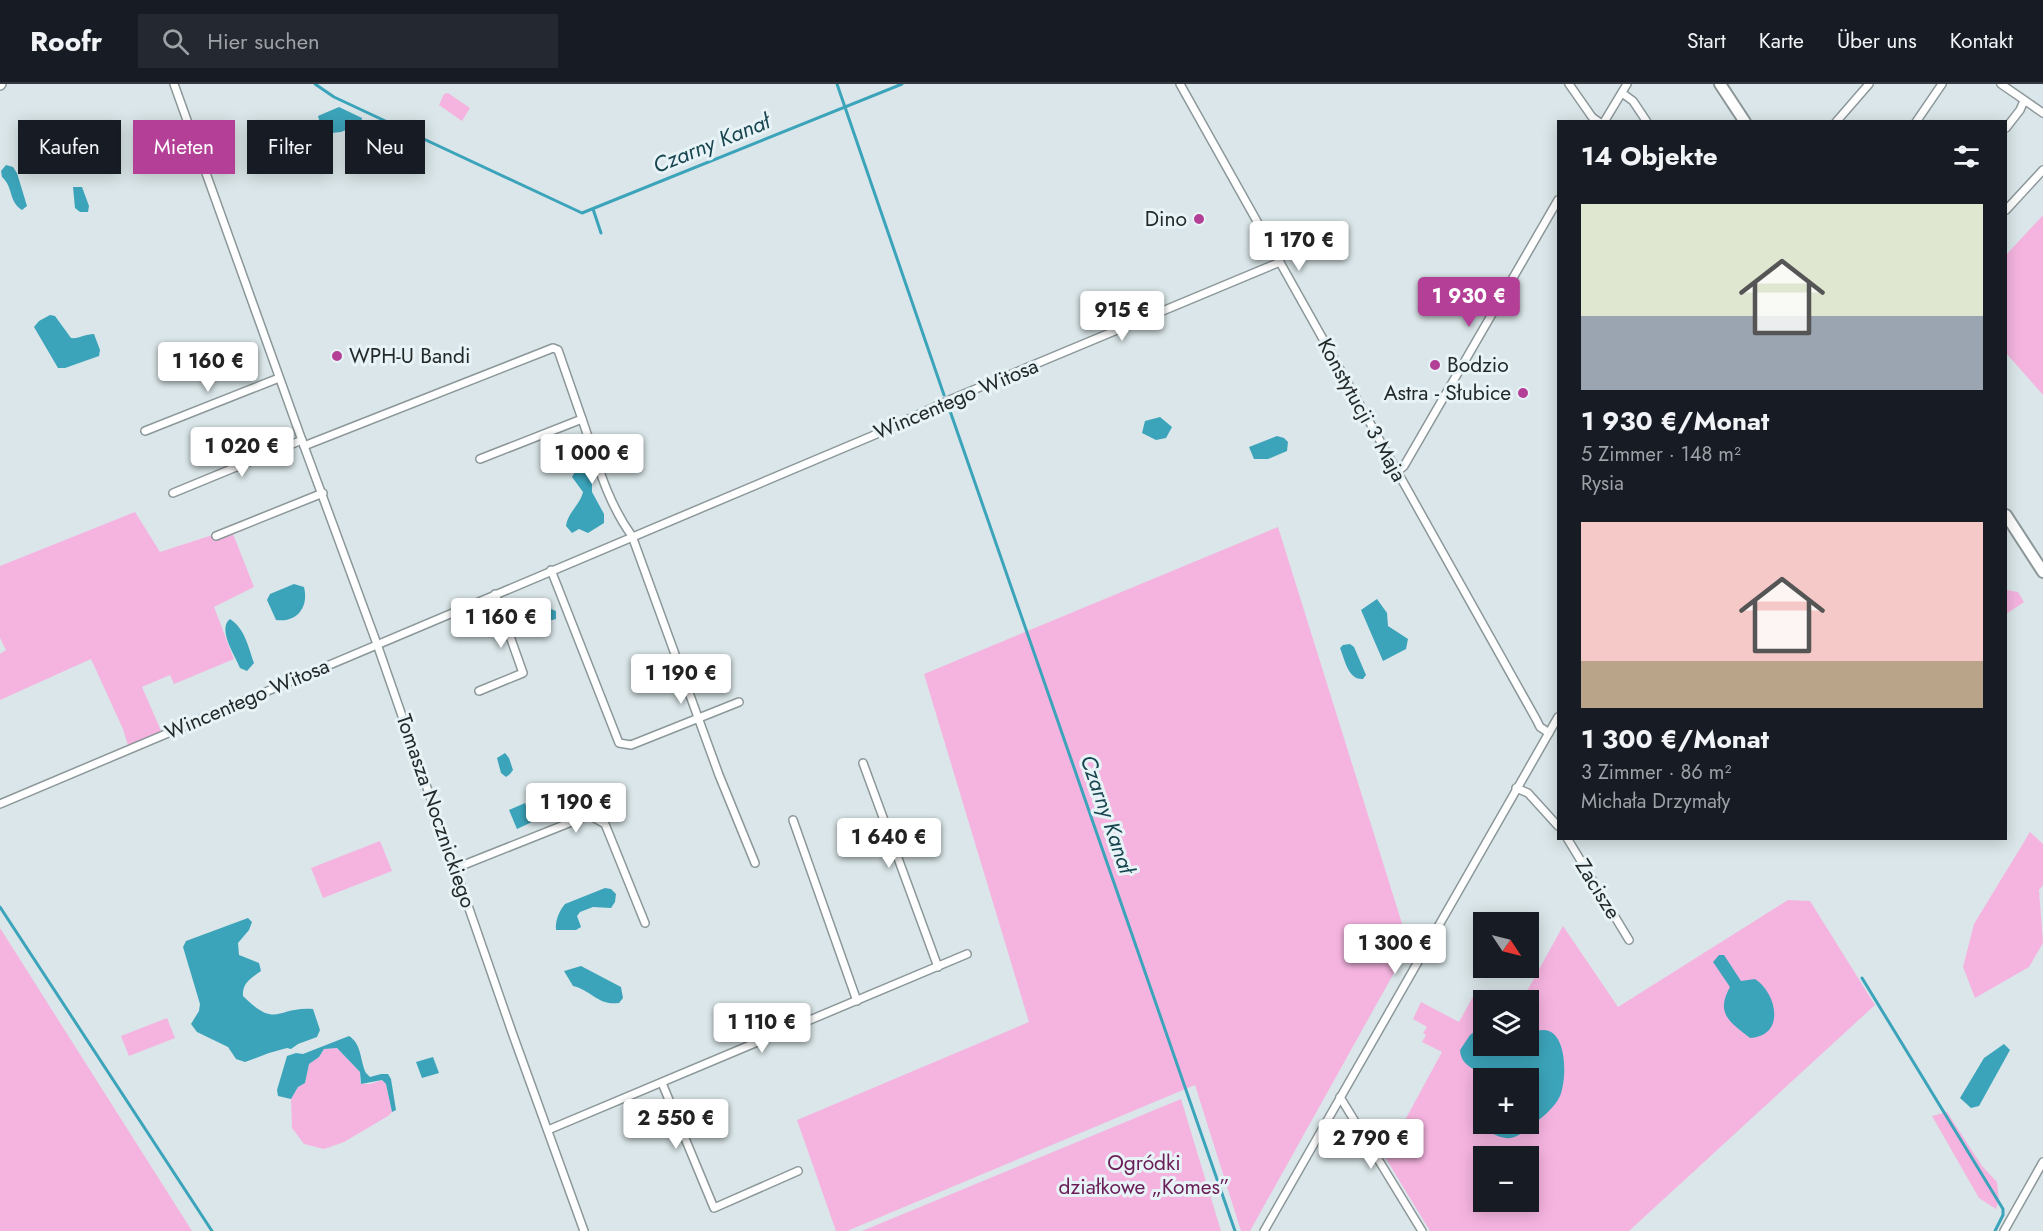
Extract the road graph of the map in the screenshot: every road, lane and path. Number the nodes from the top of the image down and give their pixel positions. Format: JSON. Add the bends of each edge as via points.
{"nodes":[{"id":1,"x":174,"y":84,"type":"edge"},
{"id":2,"x":1180,"y":84,"type":"edge"},
{"id":3,"x":1569,"y":84,"type":"edge"},
{"id":4,"x":1627,"y":84,"type":"edge"},
{"id":5,"x":1720,"y":84,"type":"edge"},
{"id":6,"x":1869,"y":84,"type":"edge"},
{"id":7,"x":1942,"y":84,"type":"edge"},
{"id":8,"x":2001,"y":84,"type":"edge"},
{"id":9,"x":1622,"y":93,"type":"junction"},
{"id":10,"x":2024,"y":101,"type":"junction"},
{"id":11,"x":2043,"y":113,"type":"edge"},
{"id":12,"x":1596,"y":120,"type":"edge"},
{"id":13,"x":1605,"y":120,"type":"edge"},
{"id":14,"x":1646,"y":120,"type":"edge"},
{"id":15,"x":1744,"y":120,"type":"edge"},
{"id":16,"x":1838,"y":120,"type":"edge"},
{"id":17,"x":1917,"y":120,"type":"edge"},
{"id":18,"x":2007,"y":127,"type":"edge"},
{"id":19,"x":2043,"y":170,"type":"edge"},
{"id":20,"x":1557,"y":202,"type":"edge"},
{"id":21,"x":2007,"y":209,"type":"edge"},
{"id":22,"x":1280,"y":262,"type":"junction"},
{"id":23,"x":279,"y":378,"type":"junction"},
{"id":24,"x":582,"y":419,"type":"junction"},
{"id":25,"x":145,"y":431,"type":"dead end"},
{"id":26,"x":303,"y":443,"type":"junction"},
{"id":27,"x":480,"y":459,"type":"dead end"},
{"id":28,"x":1397,"y":472,"type":"junction"},
{"id":29,"x":173,"y":493,"type":"dead end"},
{"id":30,"x":323,"y":493,"type":"junction"},
{"id":31,"x":2007,"y":517,"type":"edge"},
{"id":32,"x":216,"y":536,"type":"dead end"},
{"id":33,"x":632,"y":536,"type":"junction"},
{"id":34,"x":551,"y":570,"type":"junction"},
{"id":35,"x":2043,"y":572,"type":"edge"},
{"id":36,"x":495,"y":594,"type":"junction"},
{"id":37,"x":377,"y":644,"type":"junction"},
{"id":38,"x":479,"y":691,"type":"dead end"},
{"id":39,"x":739,"y":702,"type":"dead end"},
{"id":40,"x":699,"y":718,"type":"junction"},
{"id":41,"x":1557,"y":719,"type":"edge"},
{"id":42,"x":1549,"y":733,"type":"junction"},
{"id":43,"x":863,"y":763,"type":"dead end"},
{"id":44,"x":1516,"y":788,"type":"junction"},
{"id":45,"x":0,"y":804,"type":"edge"},
{"id":46,"x":793,"y":820,"type":"dead end"},
{"id":47,"x":1557,"y":825,"type":"edge"},
{"id":48,"x":1568,"y":840,"type":"edge"},
{"id":49,"x":755,"y":863,"type":"dead end"},
{"id":50,"x":456,"y":868,"type":"junction"},
{"id":51,"x":645,"y":923,"type":"dead end"},
{"id":52,"x":1629,"y":940,"type":"dead end"},
{"id":53,"x":967,"y":954,"type":"dead end"},
{"id":54,"x":938,"y":967,"type":"junction"},
{"id":55,"x":857,"y":1001,"type":"junction"},
{"id":56,"x":662,"y":1083,"type":"junction"},
{"id":57,"x":1340,"y":1096,"type":"junction"},
{"id":58,"x":548,"y":1130,"type":"junction"},
{"id":59,"x":2043,"y":1162,"type":"edge"},
{"id":60,"x":798,"y":1171,"type":"dead end"},
{"id":61,"x":584,"y":1231,"type":"edge"},
{"id":62,"x":1264,"y":1231,"type":"edge"},
{"id":63,"x":1422,"y":1231,"type":"edge"},
{"id":64,"x":2004,"y":1231,"type":"edge"}],
"edges":[{"from":1,"to":23,"type":"street","name":"Tomasza Nocznickiego"},
{"from":2,"to":22,"type":"street","name":"Konstytucji 3 Maja"},
{"from":3,"to":12,"type":"street"},
{"from":4,"to":9,"type":"street"},
{"from":5,"to":15,"type":"main road"},
{"from":6,"to":16,"type":"street"},
{"from":7,"to":17,"type":"street"},
{"from":8,"to":10,"type":"street"},
{"from":9,"to":13,"type":"street"},
{"from":9,"to":14,"type":"street","via":[[1634,101]]},
{"from":10,"to":11,"type":"street"},
{"from":10,"to":18,"type":"street"},
{"from":19,"to":21,"type":"street"},
{"from":20,"to":28,"type":"street"},
{"from":22,"to":28,"type":"street","name":"Konstytucji 3 Maja"},
{"from":22,"to":33,"type":"street","name":"Wincentego Witosa"},
{"from":23,"to":25,"type":"street"},
{"from":23,"to":26,"type":"street","name":"Tomasza Nocznickiego"},
{"from":24,"to":26,"type":"street","via":[[558,350],[553,348]]},
{"from":24,"to":27,"type":"street"},
{"from":24,"to":33,"type":"street","via":[[604,484],[621,522]]},
{"from":26,"to":29,"type":"street"},
{"from":26,"to":30,"type":"street","name":"Tomasza Nocznickiego"},
{"from":28,"to":42,"type":"street","name":"Konstytucji 3 Maja","via":[[1540,727]]},
{"from":30,"to":32,"type":"street"},
{"from":30,"to":37,"type":"street","name":"Tomasza Nocznickiego"},
{"from":31,"to":35,"type":"main road"},
{"from":33,"to":34,"type":"street","name":"Wincentego Witosa"},
{"from":33,"to":40,"type":"street"},
{"from":34,"to":36,"type":"street","name":"Wincentego Witosa"},
{"from":34,"to":40,"type":"street","via":[[619,743],[631,745]]},
{"from":36,"to":37,"type":"street","name":"Wincentego Witosa"},
{"from":36,"to":38,"type":"street","via":[[523,673]]},
{"from":37,"to":45,"type":"street","name":"Wincentego Witosa"},
{"from":37,"to":50,"type":"street","name":"Tomasza Nocznickiego"},
{"from":39,"to":40,"type":"street"},
{"from":40,"to":49,"type":"street"},
{"from":41,"to":42,"type":"street"},
{"from":42,"to":44,"type":"street"},
{"from":43,"to":54,"type":"street"},
{"from":44,"to":47,"type":"street","via":[[1528,793]]},
{"from":44,"to":57,"type":"street"},
{"from":46,"to":55,"type":"street"},
{"from":48,"to":52,"type":"street","name":"Zacisze"},
{"from":50,"to":51,"type":"street","via":[[589,815],[606,824]]},
{"from":50,"to":58,"type":"street","name":"Tomasza Nocznickiego"},
{"from":53,"to":54,"type":"street"},
{"from":54,"to":55,"type":"street"},
{"from":55,"to":56,"type":"street"},
{"from":56,"to":58,"type":"street"},
{"from":56,"to":60,"type":"street","via":[[714,1208]]},
{"from":57,"to":62,"type":"street"},
{"from":57,"to":63,"type":"street"},
{"from":58,"to":61,"type":"street","name":"Tomasza Nocznickiego"},
{"from":59,"to":64,"type":"street"}]}
